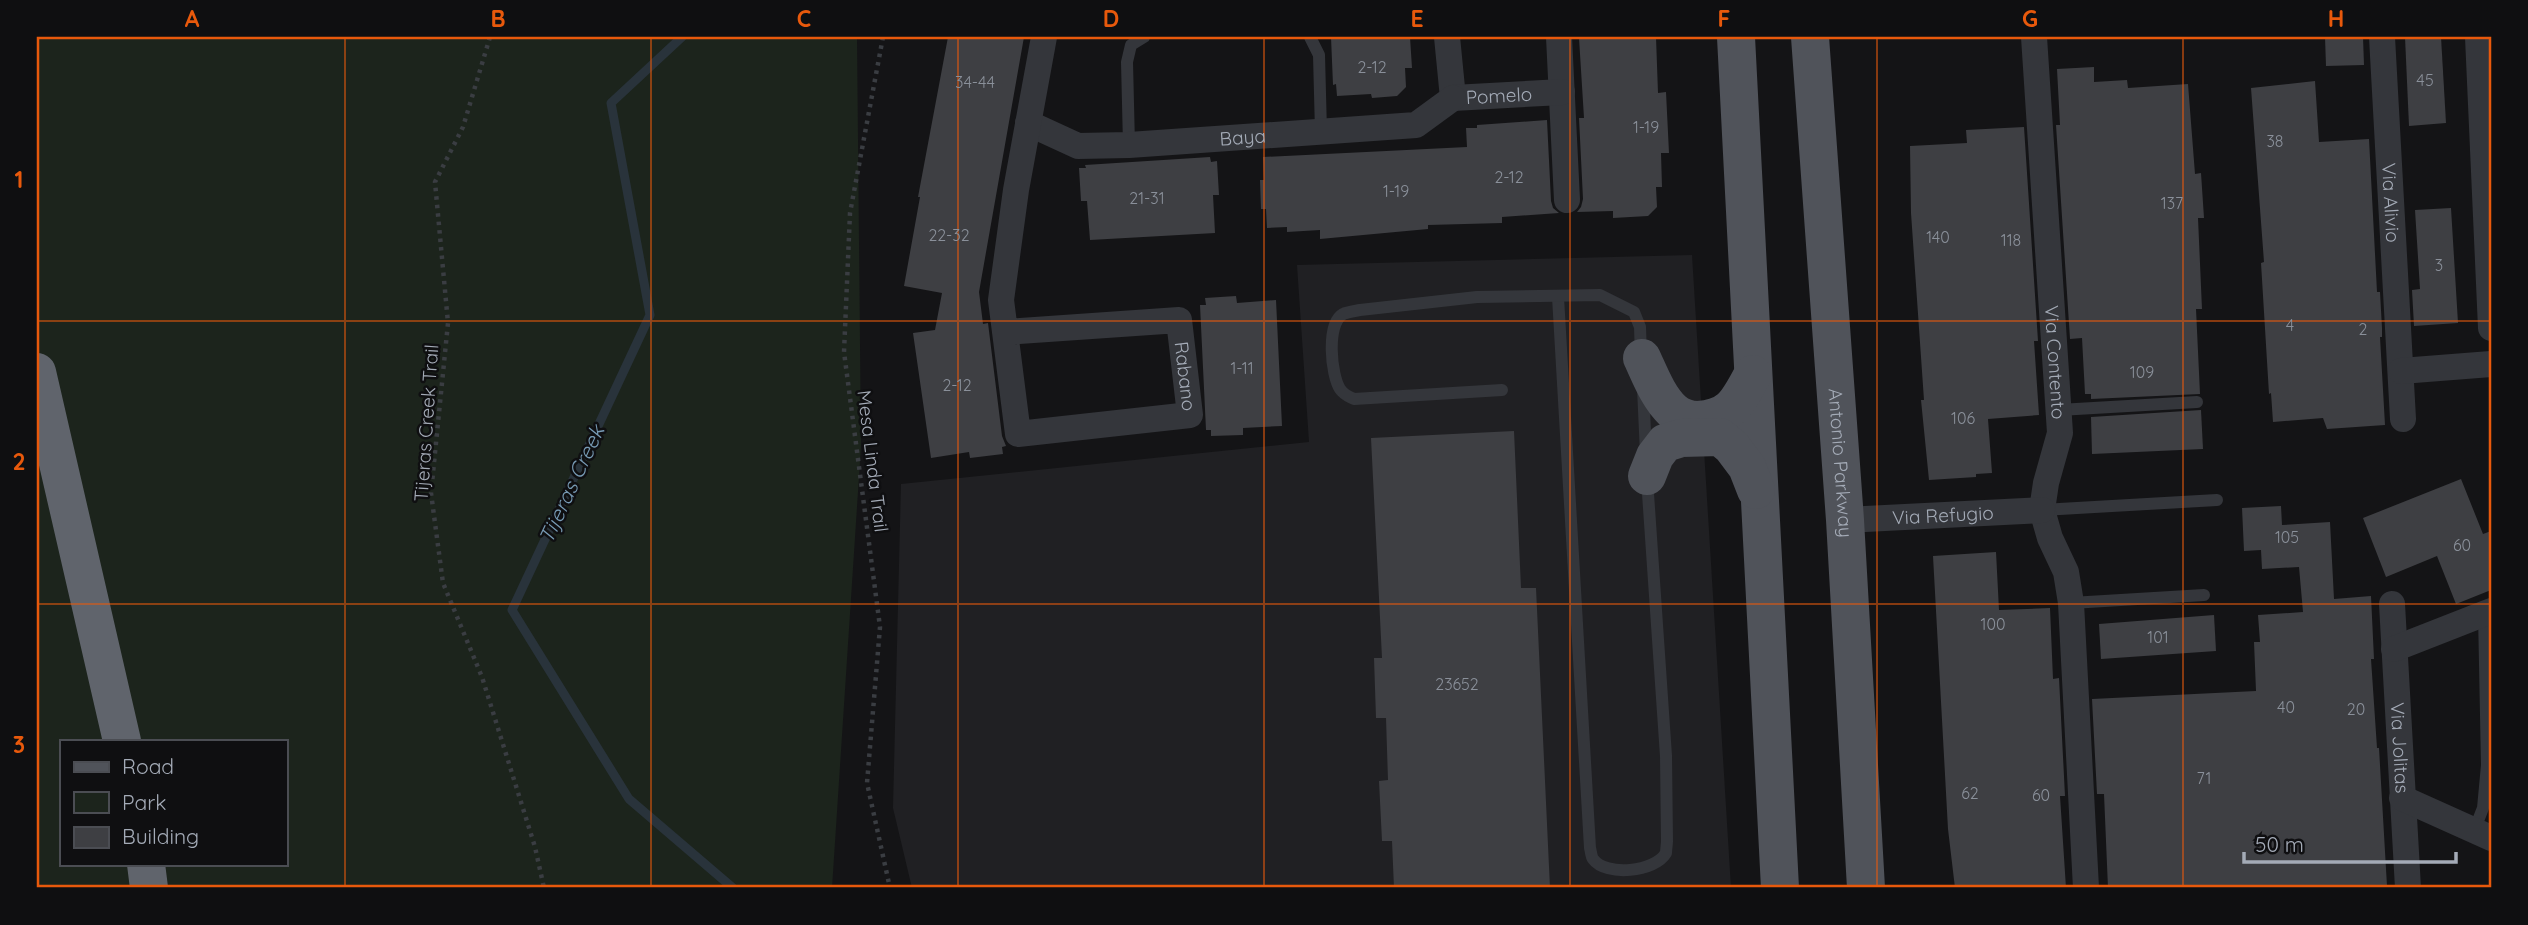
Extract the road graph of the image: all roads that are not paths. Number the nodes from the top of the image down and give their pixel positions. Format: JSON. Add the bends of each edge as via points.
{"nodes":[{"id":1,"x":1044,"y":37,"type":"edge"},
{"id":2,"x":1144,"y":37,"type":"edge"},
{"id":3,"x":1310,"y":37,"type":"edge"},
{"id":4,"x":1447,"y":37,"type":"edge"},
{"id":5,"x":1559,"y":37,"type":"edge"},
{"id":6,"x":1736,"y":37,"type":"edge"},
{"id":7,"x":1810,"y":37,"type":"edge"},
{"id":8,"x":2034,"y":37,"type":"edge"},
{"id":9,"x":2382,"y":37,"type":"edge"},
{"id":10,"x":2483,"y":49,"type":"edge"},
{"id":11,"x":1562,"y":92,"type":"junction"},
{"id":12,"x":1453,"y":97,"type":"junction"},
{"id":13,"x":1028,"y":122,"type":"junction"},
{"id":14,"x":1321,"y":132,"type":"junction"},
{"id":15,"x":1129,"y":145,"type":"junction"},
{"id":16,"x":1567,"y":200,"type":"dead end"},
{"id":17,"x":1558,"y":297,"type":"junction"},
{"id":18,"x":2491,"y":328,"type":"edge"},
{"id":19,"x":1005,"y":332,"type":"junction"},
{"id":20,"x":1642,"y":358,"type":"junction"},
{"id":21,"x":2491,"y":364,"type":"edge"},
{"id":22,"x":2401,"y":371,"type":"junction"},
{"id":23,"x":37,"y":372,"type":"edge"},
{"id":24,"x":1753,"y":374,"type":"junction"},
{"id":25,"x":1502,"y":390,"type":"dead end"},
{"id":26,"x":2197,"y":402,"type":"dead end"},
{"id":27,"x":2059,"y":410,"type":"junction"},
{"id":28,"x":2403,"y":419,"type":"dead end"},
{"id":29,"x":1647,"y":476,"type":"junction"},
{"id":30,"x":2217,"y":500,"type":"dead end"},
{"id":31,"x":1760,"y":502,"type":"junction"},
{"id":32,"x":2042,"y":510,"type":"junction"},
{"id":33,"x":1845,"y":520,"type":"junction"},
{"id":34,"x":2204,"y":595,"type":"dead end"},
{"id":35,"x":2071,"y":603,"type":"junction"},
{"id":36,"x":2392,"y":604,"type":"dead end"},
{"id":37,"x":2488,"y":613,"type":"edge"},
{"id":38,"x":2394,"y":649,"type":"junction"},
{"id":39,"x":122,"y":740,"type":"edge"},
{"id":40,"x":2402,"y":798,"type":"junction"},
{"id":41,"x":2483,"y":834,"type":"edge"},
{"id":42,"x":146,"y":866,"type":"edge"},
{"id":43,"x":149,"y":888,"type":"edge"},
{"id":44,"x":1780,"y":888,"type":"edge"},
{"id":45,"x":1867,"y":888,"type":"edge"},
{"id":46,"x":2086,"y":888,"type":"edge"},
{"id":47,"x":2408,"y":888,"type":"edge"}],
"edges":[{"from":1,"to":13,"type":"street","name":"Rabano"},
{"from":2,"to":15,"type":"lane","via":[[1131,45],[1128,62]]},
{"from":3,"to":14,"type":"lane","via":[[1319,55]]},
{"from":4,"to":12,"type":"street","name":"Pomelo"},
{"from":5,"to":11,"type":"street"},
{"from":6,"to":24,"type":"main road"},
{"from":7,"to":33,"type":"main road","name":"Antonio Parkway"},
{"from":8,"to":27,"type":"street","name":"Via Contento"},
{"from":9,"to":22,"type":"street","name":"Via Alivio"},
{"from":10,"to":18,"type":"street"},
{"from":11,"to":12,"type":"street","name":"Pomelo"},
{"from":11,"to":16,"type":"street"},
{"from":12,"to":14,"type":"street","name":"Baya","via":[[1416,125]]},
{"from":13,"to":15,"type":"street","name":"Baya","via":[[1078,146]]},
{"from":13,"to":19,"type":"street","name":"Rabano","via":[[1001,300]]},
{"from":14,"to":15,"type":"street","name":"Baya"},
{"from":17,"to":20,"type":"lane","via":[[1600,295],[1634,312]]},
{"from":17,"to":25,"type":"lane","via":[[1477,297],[1360,310],[1343,314],[1333,326],[1338,386],[1354,399]]},
{"from":17,"to":29,"type":"lane","via":[[1590,848],[1594,860],[1620,870],[1655,863],[1666,852],[1667,841],[1666,756]]},
{"from":19,"to":19,"type":"street","name":"Rabano","via":[[1018,434],[1189,415],[1179,320]]},
{"from":20,"to":24,"type":"main road","via":[[1660,395],[1688,420],[1725,415]]},
{"from":20,"to":29,"type":"lane"},
{"from":21,"to":22,"type":"street"},
{"from":22,"to":28,"type":"street","name":"Via Alivio"},
{"from":23,"to":39,"type":"highway"},
{"from":24,"to":31,"type":"main road"},
{"from":26,"to":27,"type":"lane"},
{"from":27,"to":32,"type":"street","name":"Via Contento","via":[[2060,433]]},
{"from":29,"to":31,"type":"main road","via":[[1665,443],[1720,437],[1747,467]]},
{"from":30,"to":32,"type":"lane"},
{"from":31,"to":44,"type":"main road"},
{"from":32,"to":33,"type":"street","name":"Via Refugio"},
{"from":32,"to":35,"type":"street","name":"Via Contento","via":[[2066,572]]},
{"from":33,"to":45,"type":"main road","name":"Antonio Parkway"},
{"from":34,"to":35,"type":"lane"},
{"from":35,"to":46,"type":"street","name":"Via Contento"},
{"from":36,"to":38,"type":"street","name":"Via Jolitas"},
{"from":37,"to":38,"type":"street"},
{"from":37,"to":41,"type":"lane"},
{"from":38,"to":40,"type":"street","name":"Via Jolitas"},
{"from":40,"to":41,"type":"street"},
{"from":40,"to":47,"type":"street","name":"Via Jolitas"},
{"from":42,"to":43,"type":"highway"}]}
